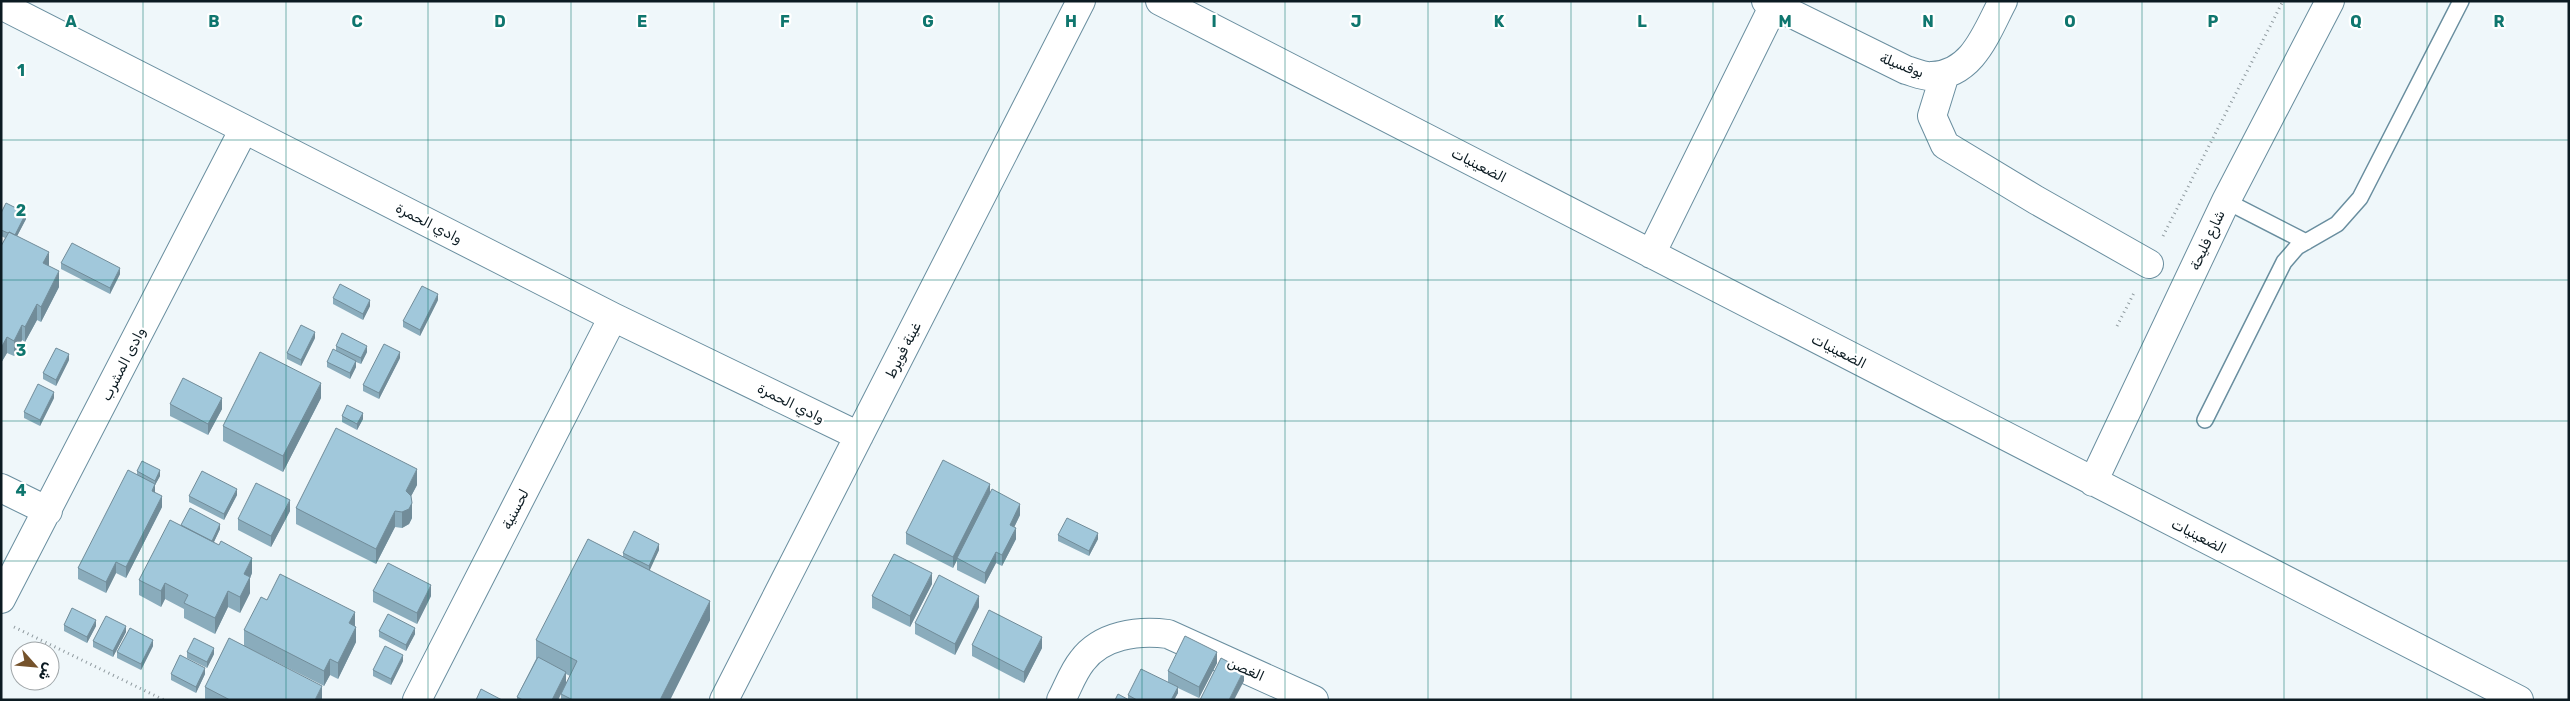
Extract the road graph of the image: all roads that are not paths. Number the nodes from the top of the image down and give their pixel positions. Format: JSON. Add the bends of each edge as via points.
{"nodes":[{"id":1,"x":1081,"y":1,"type":"edge"},
{"id":2,"x":1160,"y":1,"type":"edge"},
{"id":3,"x":2003,"y":1,"type":"edge"},
{"id":4,"x":2330,"y":1,"type":"edge"},
{"id":5,"x":2461,"y":1,"type":"edge"},
{"id":6,"x":1770,"y":3,"type":"edge"},
{"id":7,"x":1,"y":5,"type":"edge"},
{"id":8,"x":1945,"y":74,"type":"junction"},
{"id":9,"x":244,"y":129,"type":"junction"},
{"id":10,"x":2226,"y":201,"type":"junction"},
{"id":11,"x":2306,"y":242,"type":"junction"},
{"id":12,"x":1651,"y":254,"type":"junction"},
{"id":13,"x":2149,"y":264,"type":"road end"},
{"id":14,"x":613,"y":317,"type":"junction"},
{"id":15,"x":2205,"y":420,"type":"dead end"},
{"id":16,"x":859,"y":436,"type":"junction"},
{"id":17,"x":2093,"y":482,"type":"junction"},
{"id":18,"x":1,"y":488,"type":"edge"},
{"id":19,"x":48,"y":511,"type":"junction"},
{"id":20,"x":1,"y":599,"type":"edge"},
{"id":21,"x":417,"y":700,"type":"edge"},
{"id":22,"x":724,"y":700,"type":"edge"},
{"id":23,"x":1062,"y":700,"type":"edge"},
{"id":24,"x":1314,"y":700,"type":"edge"},
{"id":25,"x":2519,"y":700,"type":"edge"}],
"edges":[{"from":1,"to":16,"type":"street","name":"غينة فويرط"},
{"from":2,"to":12,"type":"street","name":"الضعينيات"},
{"from":3,"to":8,"type":"street","name":"بوفسيلة","via":[[1970,59],[1953,73]]},
{"from":4,"to":10,"type":"street","name":"شارع فليحة"},
{"from":5,"to":11,"type":"lane","via":[[2360,198],[2337,224]]},
{"from":6,"to":8,"type":"street","name":"بوفسيلة","via":[[1906,70],[1930,76]]},
{"from":6,"to":12,"type":"street","name":"بوفسيلة"},
{"from":7,"to":9,"type":"street","name":"وادي الحمرة"},
{"from":8,"to":13,"type":"street","via":[[1932,116],[1945,145]]},
{"from":9,"to":14,"type":"street","name":"وادي الحمرة"},
{"from":9,"to":19,"type":"street","name":"وادى المشرب"},
{"from":10,"to":11,"type":"lane"},
{"from":10,"to":17,"type":"street","name":"شارع فليحة"},
{"from":11,"to":15,"type":"lane","via":[[2284,262]]},
{"from":12,"to":17,"type":"street","name":"الضعينيات"},
{"from":14,"to":16,"type":"street","name":"وادي الحمرة"},
{"from":14,"to":21,"type":"street","name":"لحسنية"},
{"from":16,"to":22,"type":"street","name":"غينة فويرط"},
{"from":17,"to":25,"type":"street","name":"الضعينيات"},
{"from":18,"to":19,"type":"street"},
{"from":19,"to":20,"type":"street","name":"وادى المشرب"},
{"from":23,"to":24,"type":"street","name":"الغصن","via":[[1082,661],[1096,649],[1112,639],[1149,632],[1168,634]]}]}
